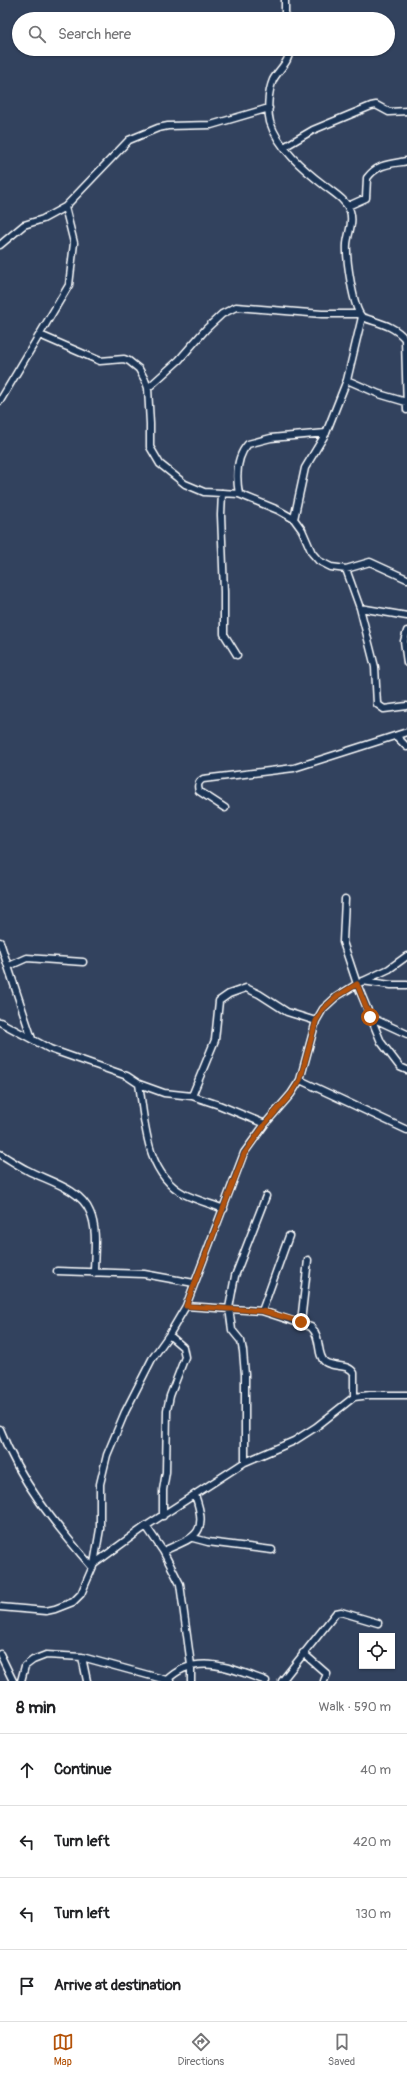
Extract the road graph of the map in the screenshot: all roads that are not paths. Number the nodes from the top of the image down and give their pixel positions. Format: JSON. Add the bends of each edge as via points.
{"nodes":[{"id":1,"x":286,"y":0,"type":"edge"},
{"id":2,"x":285,"y":12,"type":"edge"},
{"id":3,"x":289,"y":56,"type":"edge"},
{"id":4,"x":269,"y":108,"type":"junction"},
{"id":5,"x":407,"y":111,"type":"edge"},
{"id":6,"x":284,"y":147,"type":"junction"},
{"id":7,"x":407,"y":161,"type":"edge"},
{"id":8,"x":65,"y":206,"type":"junction"},
{"id":9,"x":348,"y":206,"type":"junction"},
{"id":10,"x":0,"y":245,"type":"edge"},
{"id":11,"x":361,"y":315,"type":"junction"},
{"id":12,"x":40,"y":335,"type":"junction"},
{"id":13,"x":406,"y":338,"type":"edge"},
{"id":14,"x":347,"y":380,"type":"junction"},
{"id":15,"x":148,"y":388,"type":"junction"},
{"id":16,"x":0,"y":401,"type":"edge"},
{"id":17,"x":406,"y":402,"type":"edge"},
{"id":18,"x":407,"y":410,"type":"edge"},
{"id":19,"x":326,"y":433,"type":"junction"},
{"id":20,"x":222,"y":493,"type":"junction"},
{"id":21,"x":239,"y":494,"type":"junction"},
{"id":22,"x":294,"y":519,"type":"junction"},
{"id":23,"x":346,"y":569,"type":"junction"},
{"id":24,"x":407,"y":578,"type":"edge"},
{"id":25,"x":360,"y":608,"type":"junction"},
{"id":26,"x":407,"y":616,"type":"edge"},
{"id":27,"x":407,"y":630,"type":"edge"},
{"id":28,"x":237,"y":655,"type":"dead end"},
{"id":29,"x":407,"y":663,"type":"edge"},
{"id":30,"x":407,"y":706,"type":"edge"},
{"id":31,"x":407,"y":732,"type":"edge"},
{"id":32,"x":397,"y":737,"type":"junction"},
{"id":33,"x":407,"y":747,"type":"edge"},
{"id":34,"x":225,"y":808,"type":"dead end"},
{"id":35,"x":345,"y":899,"type":"dead end"},
{"id":36,"x":0,"y":942,"type":"edge"},
{"id":37,"x":407,"y":956,"type":"edge"},
{"id":38,"x":82,"y":962,"type":"dead end"},
{"id":39,"x":9,"y":966,"type":"junction"},
{"id":40,"x":360,"y":982,"type":"junction"},
{"id":41,"x":407,"y":985,"type":"edge"},
{"id":42,"x":370,"y":1017,"type":"junction"},
{"id":43,"x":316,"y":1021,"type":"junction"},
{"id":44,"x":0,"y":1022,"type":"edge"},
{"id":45,"x":407,"y":1034,"type":"edge"},
{"id":46,"x":32,"y":1039,"type":"junction"},
{"id":47,"x":407,"y":1070,"type":"edge"},
{"id":48,"x":300,"y":1080,"type":"junction"},
{"id":49,"x":139,"y":1084,"type":"junction"},
{"id":50,"x":192,"y":1096,"type":"junction"},
{"id":51,"x":265,"y":1124,"type":"junction"},
{"id":52,"x":407,"y":1130,"type":"edge"},
{"id":53,"x":0,"y":1154,"type":"edge"},
{"id":54,"x":266,"y":1196,"type":"dead end"},
{"id":55,"x":224,"y":1209,"type":"junction"},
{"id":56,"x":289,"y":1236,"type":"dead end"},
{"id":57,"x":308,"y":1260,"type":"dead end"},
{"id":58,"x":57,"y":1272,"type":"dead end"},
{"id":59,"x":94,"y":1273,"type":"junction"},
{"id":60,"x":194,"y":1283,"type":"junction"},
{"id":61,"x":186,"y":1306,"type":"junction"},
{"id":62,"x":229,"y":1308,"type":"junction"},
{"id":63,"x":262,"y":1311,"type":"junction"},
{"id":64,"x":301,"y":1322,"type":"junction"},
{"id":65,"x":169,"y":1335,"type":"junction"},
{"id":66,"x":407,"y":1395,"type":"edge"},
{"id":67,"x":354,"y":1397,"type":"junction"},
{"id":68,"x":0,"y":1430,"type":"edge"},
{"id":69,"x":245,"y":1462,"type":"junction"},
{"id":70,"x":195,"y":1495,"type":"junction"},
{"id":71,"x":163,"y":1516,"type":"junction"},
{"id":72,"x":146,"y":1526,"type":"junction"},
{"id":73,"x":193,"y":1538,"type":"junction"},
{"id":74,"x":272,"y":1550,"type":"dead end"},
{"id":75,"x":163,"y":1551,"type":"junction"},
{"id":76,"x":93,"y":1566,"type":"junction"},
{"id":77,"x":0,"y":1607,"type":"edge"},
{"id":78,"x":378,"y":1623,"type":"dead end"},
{"id":79,"x":303,"y":1653,"type":"junction"},
{"id":80,"x":0,"y":1654,"type":"edge"},
{"id":81,"x":82,"y":1657,"type":"junction"},
{"id":82,"x":191,"y":1665,"type":"junction"},
{"id":83,"x":168,"y":1680,"type":"edge"},
{"id":84,"x":286,"y":1680,"type":"edge"},
{"id":85,"x":13,"y":1681,"type":"edge"},
{"id":86,"x":21,"y":1681,"type":"edge"},
{"id":87,"x":87,"y":1681,"type":"edge"},
{"id":88,"x":191,"y":1681,"type":"edge"},
{"id":89,"x":266,"y":1681,"type":"edge"},
{"id":90,"x":324,"y":1681,"type":"edge"}],
"edges":[{"from":1,"to":2,"type":"street"},
{"from":3,"to":4,"type":"street","via":[[273,81]]},
{"from":4,"to":6,"type":"street","via":[[270,122]]},
{"from":4,"to":8,"type":"street","via":[[211,125],[158,128],[129,140]]},
{"from":5,"to":6,"type":"street","via":[[390,112],[376,105],[371,106],[313,130]]},
{"from":6,"to":9,"type":"street"},
{"from":7,"to":9,"type":"street","via":[[391,162],[377,168],[367,178],[366,198]]},
{"from":8,"to":10,"type":"street","via":[[43,219],[24,225]]},
{"from":8,"to":12,"type":"street","via":[[74,244],[70,279]]},
{"from":9,"to":11,"type":"street","via":[[352,218],[347,245],[348,272]]},
{"from":11,"to":13,"type":"street","via":[[393,328]]},
{"from":11,"to":14,"type":"street"},
{"from":11,"to":15,"type":"street","via":[[236,307],[222,314],[179,360]]},
{"from":12,"to":15,"type":"street","via":[[100,361],[129,361],[142,374]]},
{"from":12,"to":16,"type":"street"},
{"from":13,"to":17,"type":"street"},
{"from":14,"to":17,"type":"street"},
{"from":14,"to":19,"type":"street"},
{"from":15,"to":20,"type":"street","via":[[150,446],[160,464],[194,489]]},
{"from":17,"to":18,"type":"street"},
{"from":19,"to":21,"type":"street","via":[[271,438],[248,444],[244,448],[239,464]]},
{"from":19,"to":22,"type":"street","via":[[305,468]]},
{"from":20,"to":21,"type":"street"},
{"from":20,"to":28,"type":"street","via":[[224,634]]},
{"from":21,"to":22,"type":"street"},
{"from":22,"to":23,"type":"street","via":[[312,553],[319,560]]},
{"from":23,"to":24,"type":"street","via":[[370,562]]},
{"from":23,"to":25,"type":"street"},
{"from":25,"to":26,"type":"street"},
{"from":25,"to":30,"type":"street","via":[[375,667],[377,704],[384,709]]},
{"from":27,"to":29,"type":"street","via":[[404,641]]},
{"from":31,"to":32,"type":"street"},
{"from":32,"to":33,"type":"street"},
{"from":32,"to":34,"type":"street","via":[[356,747],[294,768],[203,778],[199,782],[199,791]]},
{"from":35,"to":40,"type":"street","via":[[343,942]]},
{"from":36,"to":39,"type":"street"},
{"from":37,"to":40,"type":"street"},
{"from":38,"to":39,"type":"street","via":[[27,958]]},
{"from":39,"to":46,"type":"street"},
{"from":40,"to":41,"type":"street"},
{"from":40,"to":42,"type":"street"},
{"from":40,"to":43,"type":"street","via":[[329,1003]]},
{"from":42,"to":45,"type":"street"},
{"from":42,"to":47,"type":"street","via":[[390,1056],[400,1067]]},
{"from":43,"to":48,"type":"street"},
{"from":43,"to":50,"type":"street","via":[[283,1010],[246,988],[222,998],[217,1006],[215,1040]]},
{"from":44,"to":46,"type":"street"},
{"from":46,"to":49,"type":"street","via":[[126,1076]]},
{"from":48,"to":51,"type":"street"},
{"from":48,"to":52,"type":"street"},
{"from":49,"to":50,"type":"street","via":[[164,1093]]},
{"from":49,"to":55,"type":"street","via":[[150,1150],[156,1167],[182,1193]]},
{"from":50,"to":51,"type":"street"},
{"from":51,"to":55,"type":"street","via":[[244,1154]]},
{"from":53,"to":59,"type":"street","via":[[75,1194],[83,1201],[90,1212],[94,1231]]},
{"from":54,"to":62,"type":"street","via":[[235,1276]]},
{"from":55,"to":60,"type":"street"},
{"from":56,"to":63,"type":"street"},
{"from":57,"to":64,"type":"street"},
{"from":58,"to":59,"type":"street"},
{"from":59,"to":60,"type":"street","via":[[144,1274]]},
{"from":60,"to":61,"type":"street"},
{"from":61,"to":62,"type":"street"},
{"from":61,"to":65,"type":"street"},
{"from":62,"to":63,"type":"street"},
{"from":62,"to":69,"type":"street","via":[[232,1330],[241,1341],[243,1351]]},
{"from":63,"to":64,"type":"street"},
{"from":64,"to":67,"type":"street","via":[[316,1332],[322,1357],[326,1362],[352,1369]]},
{"from":65,"to":71,"type":"street","via":[[183,1347],[185,1357],[168,1403]]},
{"from":65,"to":76,"type":"street","via":[[152,1359],[107,1455],[100,1484],[100,1529]]},
{"from":66,"to":67,"type":"street"},
{"from":67,"to":69,"type":"street","via":[[294,1441]]},
{"from":68,"to":76,"type":"street","via":[[30,1490],[58,1529]]},
{"from":69,"to":70,"type":"street"},
{"from":70,"to":71,"type":"street"},
{"from":70,"to":73,"type":"street","via":[[202,1518]]},
{"from":71,"to":72,"type":"street"},
{"from":72,"to":75,"type":"street"},
{"from":72,"to":76,"type":"street"},
{"from":73,"to":74,"type":"street"},
{"from":73,"to":75,"type":"street"},
{"from":75,"to":82,"type":"street","via":[[180,1584]]},
{"from":76,"to":77,"type":"street","via":[[81,1594],[64,1606],[46,1611]]},
{"from":78,"to":79,"type":"street","via":[[341,1612],[336,1613]]},
{"from":79,"to":84,"type":"street"},
{"from":79,"to":90,"type":"street","via":[[327,1674]]},
{"from":80,"to":85,"type":"street"},
{"from":81,"to":83,"type":"street"},
{"from":81,"to":86,"type":"street","via":[[46,1655],[33,1660],[25,1666]]},
{"from":81,"to":87,"type":"street"},
{"from":82,"to":83,"type":"street"},
{"from":82,"to":88,"type":"street"},
{"from":82,"to":89,"type":"street","via":[[205,1664],[231,1668]]}]}
